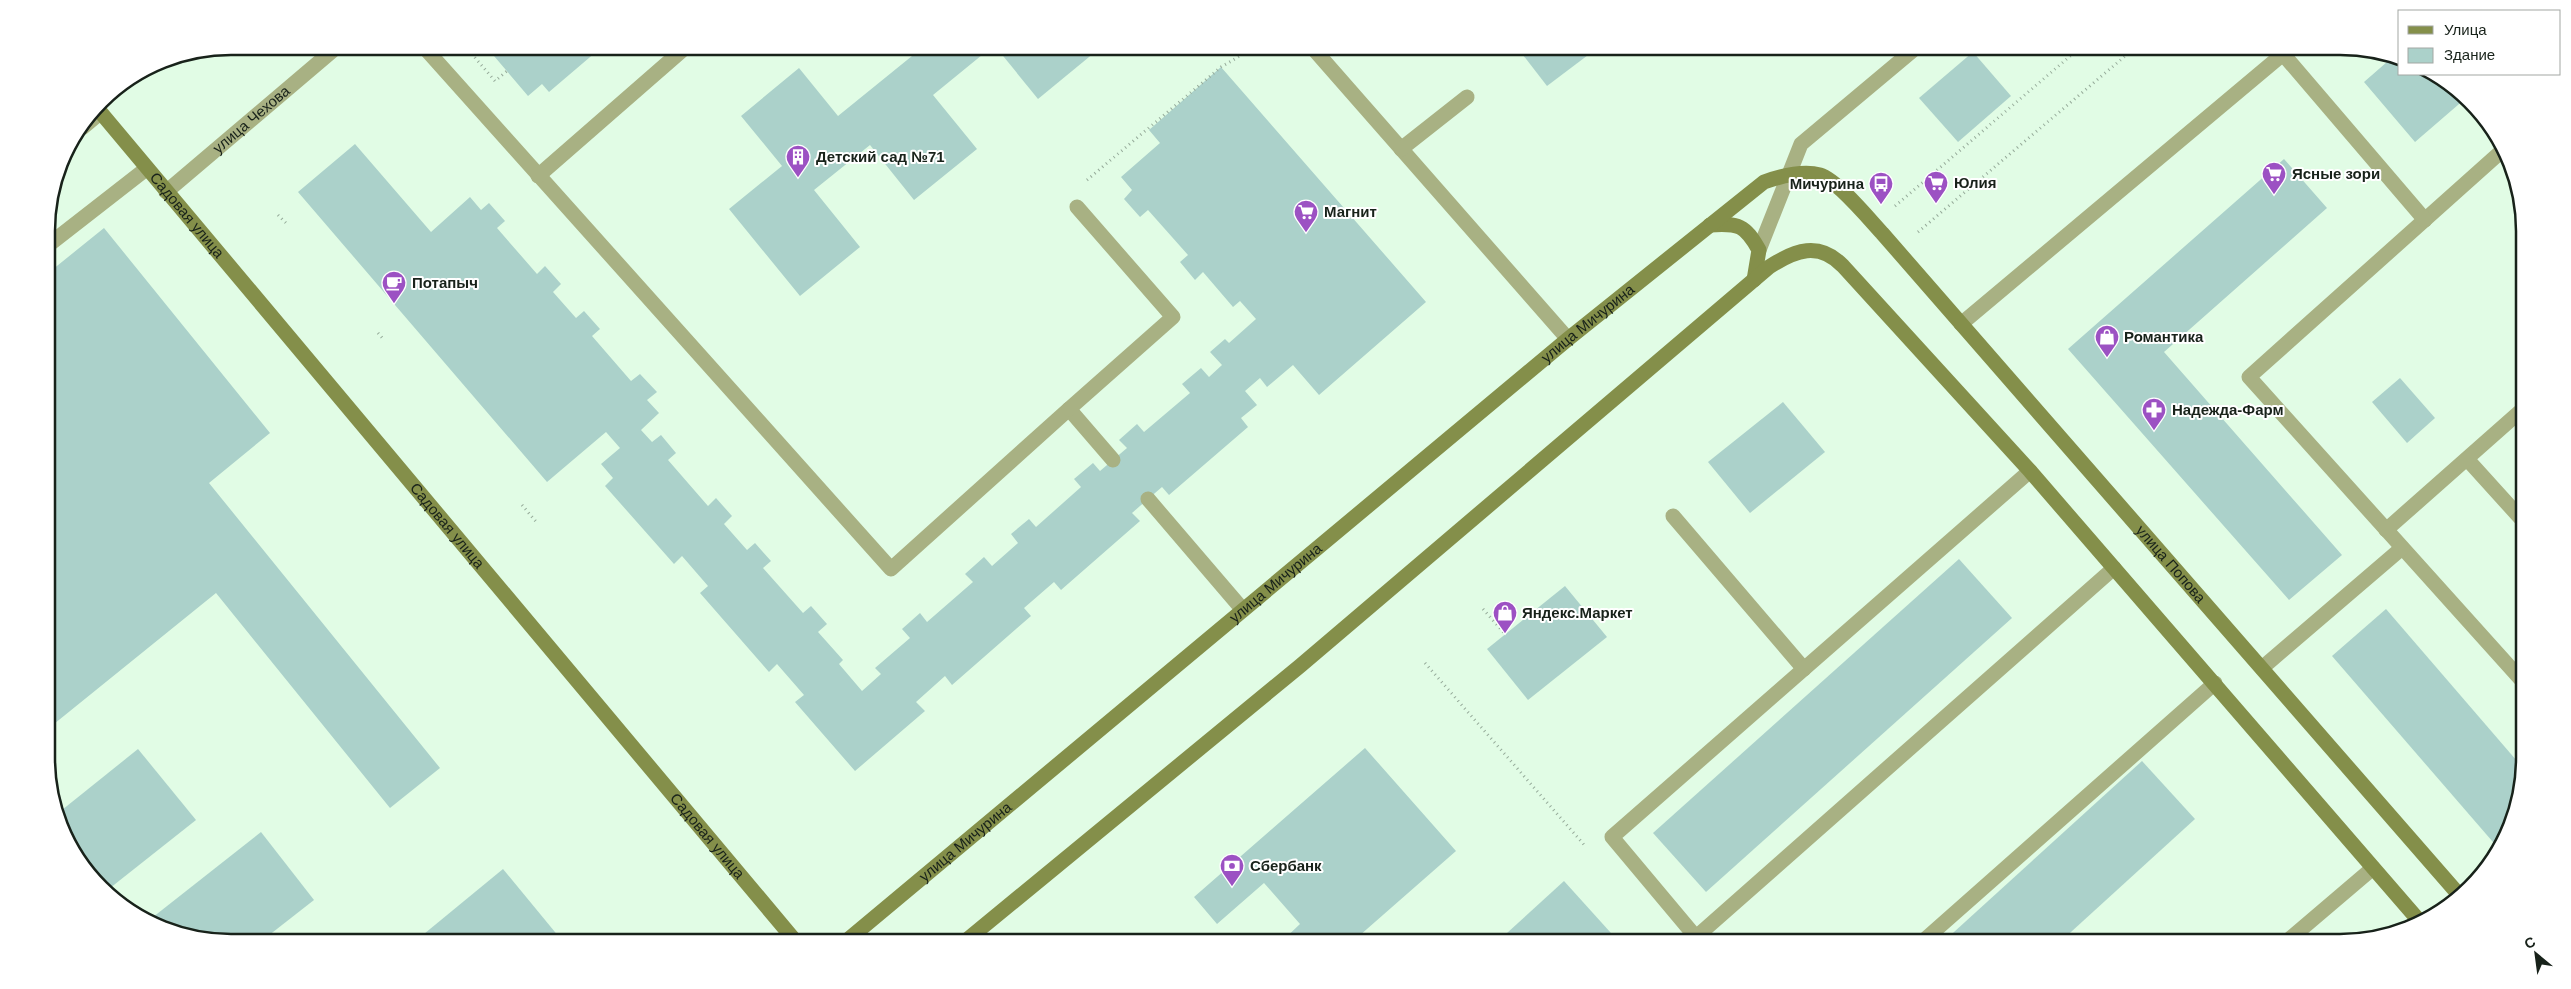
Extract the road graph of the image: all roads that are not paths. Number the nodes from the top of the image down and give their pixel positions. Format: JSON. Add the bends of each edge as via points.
{"nodes":[{"id":1,"x":327,"y":55,"type":"edge"},
{"id":2,"x":432,"y":55,"type":"edge"},
{"id":3,"x":677,"y":55,"type":"edge"},
{"id":4,"x":1319,"y":55,"type":"edge"},
{"id":5,"x":1907,"y":55,"type":"edge"},
{"id":6,"x":2282,"y":55,"type":"edge"},
{"id":7,"x":2284,"y":55,"type":"edge"},
{"id":8,"x":1467,"y":97,"type":"dead end"},
{"id":9,"x":101,"y":113,"type":"edge"},
{"id":10,"x":1401,"y":149,"type":"junction"},
{"id":11,"x":2498,"y":154,"type":"edge"},
{"id":12,"x":146,"y":169,"type":"junction"},
{"id":13,"x":1789,"y":174,"type":"junction"},
{"id":14,"x":538,"y":176,"type":"junction"},
{"id":15,"x":166,"y":192,"type":"junction"},
{"id":16,"x":1077,"y":208,"type":"dead end"},
{"id":17,"x":2425,"y":220,"type":"junction"},
{"id":18,"x":1710,"y":225,"type":"junction"},
{"id":19,"x":1882,"y":233,"type":"joint"},
{"id":20,"x":55,"y":240,"type":"edge"},
{"id":21,"x":1759,"y":250,"type":"junction"},
{"id":22,"x":1754,"y":280,"type":"junction"},
{"id":23,"x":1962,"y":324,"type":"junction"},
{"id":24,"x":1568,"y":339,"type":"junction"},
{"id":25,"x":1069,"y":409,"type":"junction"},
{"id":26,"x":2516,"y":415,"type":"edge"},
{"id":27,"x":2467,"y":458,"type":"junction"},
{"id":28,"x":1113,"y":460,"type":"dead end"},
{"id":29,"x":2030,"y":471,"type":"junction"},
{"id":30,"x":1148,"y":499,"type":"dead end"},
{"id":31,"x":2516,"y":513,"type":"edge"},
{"id":32,"x":1673,"y":516,"type":"dead end"},
{"id":33,"x":2386,"y":530,"type":"junction"},
{"id":34,"x":2402,"y":548,"type":"junction"},
{"id":35,"x":2114,"y":568,"type":"junction"},
{"id":36,"x":1243,"y":610,"type":"junction"},
{"id":37,"x":2262,"y":668,"type":"junction"},
{"id":38,"x":1804,"y":669,"type":"junction"},
{"id":39,"x":2516,"y":675,"type":"edge"},
{"id":40,"x":2215,"y":683,"type":"junction"},
{"id":41,"x":2373,"y":868,"type":"junction"},
{"id":42,"x":2455,"y":891,"type":"edge"},
{"id":43,"x":2416,"y":917,"type":"edge"},
{"id":44,"x":788,"y":934,"type":"edge"},
{"id":45,"x":855,"y":934,"type":"edge"},
{"id":46,"x":975,"y":934,"type":"edge"},
{"id":47,"x":1692,"y":934,"type":"edge"},
{"id":48,"x":1704,"y":934,"type":"edge"},
{"id":49,"x":1931,"y":934,"type":"edge"},
{"id":50,"x":2295,"y":934,"type":"edge"}],
"edges":[{"from":1,"to":15,"type":"street","name":"улица Чехова"},
{"from":2,"to":14,"type":"street"},
{"from":3,"to":14,"type":"street"},
{"from":4,"to":10,"type":"street"},
{"from":5,"to":13,"type":"street","via":[[1801,144]]},
{"from":6,"to":23,"type":"street"},
{"from":7,"to":17,"type":"street"},
{"from":8,"to":10,"type":"street"},
{"from":9,"to":12,"type":"main road","name":"Садовая улица"},
{"from":10,"to":24,"type":"street"},
{"from":11,"to":17,"type":"street"},
{"from":12,"to":15,"type":"main road","name":"Садовая улица"},
{"from":12,"to":20,"type":"street"},
{"from":13,"to":18,"type":"main road","name":"улица Мичурина","via":[[1764,182]]},
{"from":13,"to":19,"type":"main road","name":"улица Мичурина","via":[[1821,175],[1843,191]]},
{"from":13,"to":21,"type":"street"},
{"from":14,"to":25,"type":"street","via":[[891,569]]},
{"from":15,"to":44,"type":"main road","name":"Садовая улица"},
{"from":16,"to":25,"type":"street","via":[[1173,317]]},
{"from":17,"to":33,"type":"street","via":[[2248,377]]},
{"from":18,"to":21,"type":"main road","via":[[1730,224],[1749,232]]},
{"from":18,"to":24,"type":"main road","name":"улица Мичурина"},
{"from":19,"to":23,"type":"main road","name":"улица Попова"},
{"from":21,"to":22,"type":"main road"},
{"from":22,"to":29,"type":"main road","via":[[1787,255],[1803,251],[1833,255]]},
{"from":22,"to":46,"type":"main road","via":[[1300,666]]},
{"from":23,"to":37,"type":"main road","name":"улица Попова"},
{"from":24,"to":36,"type":"main road","name":"улица Мичурина"},
{"from":25,"to":28,"type":"street"},
{"from":26,"to":27,"type":"street"},
{"from":27,"to":31,"type":"street"},
{"from":27,"to":33,"type":"street"},
{"from":29,"to":35,"type":"main road"},
{"from":29,"to":38,"type":"street"},
{"from":30,"to":36,"type":"street"},
{"from":32,"to":38,"type":"street"},
{"from":33,"to":34,"type":"street"},
{"from":34,"to":37,"type":"street"},
{"from":34,"to":39,"type":"street"},
{"from":35,"to":40,"type":"main road"},
{"from":35,"to":48,"type":"street"},
{"from":36,"to":45,"type":"main road","name":"улица Мичурина"},
{"from":37,"to":42,"type":"main road","name":"улица Попова"},
{"from":38,"to":47,"type":"street","via":[[1612,837]]},
{"from":40,"to":41,"type":"main road"},
{"from":40,"to":49,"type":"street"},
{"from":41,"to":43,"type":"main road"},
{"from":41,"to":50,"type":"street"}]}
